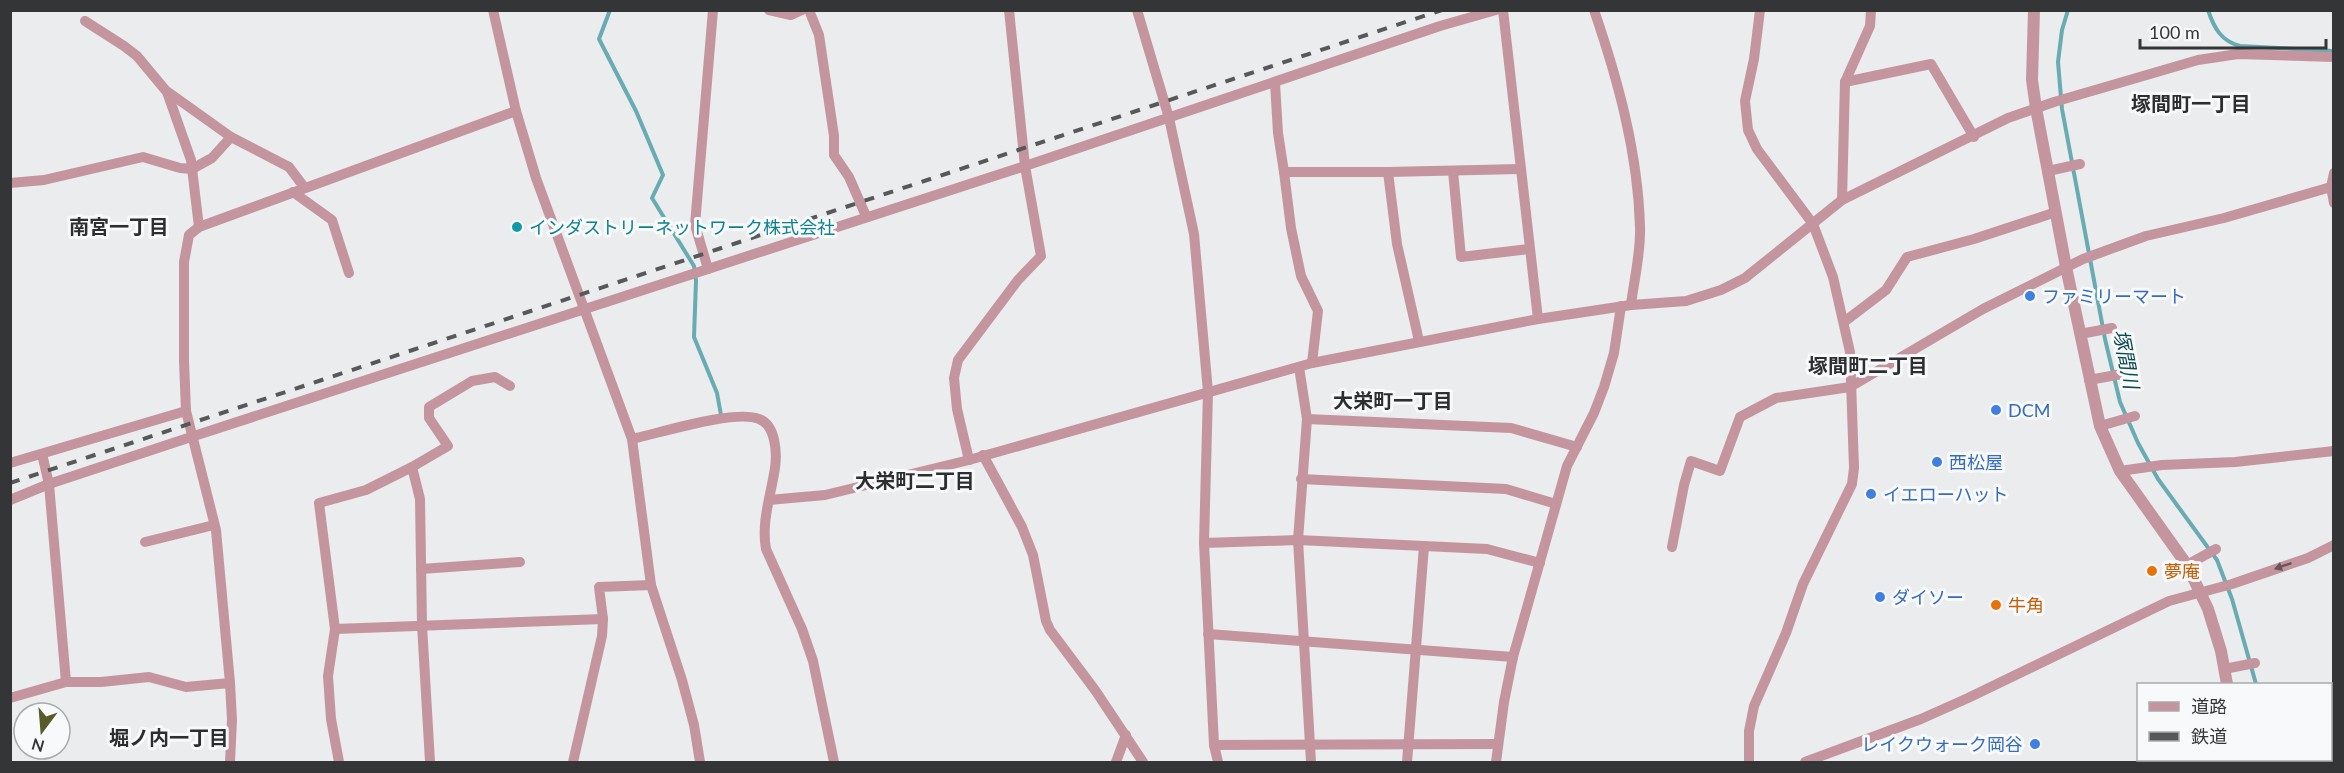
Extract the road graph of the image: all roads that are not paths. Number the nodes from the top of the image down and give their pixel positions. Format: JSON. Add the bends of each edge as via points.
{"nodes":[{"id":1,"x":493,"y":10,"type":"edge"},
{"id":2,"x":712,"y":10,"type":"edge"},
{"id":3,"x":769,"y":10,"type":"edge"},
{"id":4,"x":802,"y":10,"type":"edge"},
{"id":5,"x":809,"y":10,"type":"edge"},
{"id":6,"x":1009,"y":10,"type":"edge"},
{"id":7,"x":1137,"y":10,"type":"edge"},
{"id":8,"x":1496,"y":10,"type":"edge"},
{"id":9,"x":1503,"y":10,"type":"edge"},
{"id":10,"x":1594,"y":10,"type":"edge"},
{"id":11,"x":1760,"y":10,"type":"edge"},
{"id":12,"x":1870,"y":10,"type":"edge"},
{"id":13,"x":2034,"y":10,"type":"edge"},
{"id":14,"x":85,"y":21,"type":"dead end"},
{"id":15,"x":2334,"y":57,"type":"edge"},
{"id":16,"x":1845,"y":82,"type":"junction"},
{"id":17,"x":1275,"y":83,"type":"junction"},
{"id":18,"x":167,"y":92,"type":"junction"},
{"id":19,"x":2036,"y":108,"type":"junction"},
{"id":20,"x":516,"y":111,"type":"junction"},
{"id":21,"x":1169,"y":118,"type":"junction"},
{"id":22,"x":231,"y":136,"type":"junction"},
{"id":23,"x":1974,"y":137,"type":"junction"},
{"id":24,"x":2080,"y":164,"type":"dead end"},
{"id":25,"x":1025,"y":166,"type":"junction"},
{"id":26,"x":192,"y":168,"type":"junction"},
{"id":27,"x":1520,"y":169,"type":"junction"},
{"id":28,"x":1453,"y":171,"type":"junction"},
{"id":29,"x":2048,"y":171,"type":"junction"},
{"id":30,"x":1284,"y":172,"type":"junction"},
{"id":31,"x":1388,"y":172,"type":"junction"},
{"id":32,"x":2334,"y":173,"type":"edge"},
{"id":33,"x":10,"y":183,"type":"edge"},
{"id":34,"x":304,"y":187,"type":"junction"},
{"id":35,"x":2331,"y":187,"type":"junction"},
{"id":36,"x":293,"y":192,"type":"junction"},
{"id":37,"x":1842,"y":200,"type":"junction"},
{"id":38,"x":2334,"y":203,"type":"edge"},
{"id":39,"x":2056,"y":212,"type":"junction"},
{"id":40,"x":866,"y":216,"type":"junction"},
{"id":41,"x":1813,"y":224,"type":"junction"},
{"id":42,"x":199,"y":227,"type":"junction"},
{"id":43,"x":1529,"y":249,"type":"junction"},
{"id":44,"x":2066,"y":267,"type":"junction"},
{"id":45,"x":708,"y":269,"type":"junction"},
{"id":46,"x":349,"y":273,"type":"dead end"},
{"id":47,"x":1626,"y":306,"type":"junction"},
{"id":48,"x":585,"y":308,"type":"junction"},
{"id":49,"x":1538,"y":319,"type":"junction"},
{"id":50,"x":1844,"y":322,"type":"junction"},
{"id":51,"x":2112,"y":328,"type":"dead end"},
{"id":52,"x":2080,"y":334,"type":"junction"},
{"id":53,"x":1419,"y":341,"type":"junction"},
{"id":54,"x":1312,"y":363,"type":"junction"},
{"id":55,"x":1299,"y":367,"type":"junction"},
{"id":56,"x":2122,"y":374,"type":"dead end"},
{"id":57,"x":2089,"y":380,"type":"junction"},
{"id":58,"x":510,"y":386,"type":"dead end"},
{"id":59,"x":1850,"y":387,"type":"junction"},
{"id":60,"x":1208,"y":392,"type":"junction"},
{"id":61,"x":186,"y":411,"type":"junction"},
{"id":62,"x":2135,"y":416,"type":"dead end"},
{"id":63,"x":1307,"y":419,"type":"junction"},
{"id":64,"x":2100,"y":426,"type":"junction"},
{"id":65,"x":191,"y":437,"type":"junction"},
{"id":66,"x":633,"y":439,"type":"junction"},
{"id":67,"x":1577,"y":447,"type":"junction"},
{"id":68,"x":2334,"y":451,"type":"edge"},
{"id":69,"x":42,"y":454,"type":"junction"},
{"id":70,"x":983,"y":455,"type":"junction"},
{"id":71,"x":969,"y":460,"type":"junction"},
{"id":72,"x":10,"y":463,"type":"edge"},
{"id":73,"x":412,"y":467,"type":"junction"},
{"id":74,"x":2120,"y":471,"type":"junction"},
{"id":75,"x":1301,"y":479,"type":"junction"},
{"id":76,"x":49,"y":484,"type":"junction"},
{"id":77,"x":10,"y":500,"type":"edge"},
{"id":78,"x":769,"y":500,"type":"junction"},
{"id":79,"x":1556,"y":504,"type":"junction"},
{"id":80,"x":214,"y":525,"type":"junction"},
{"id":81,"x":1298,"y":540,"type":"junction"},
{"id":82,"x":145,"y":542,"type":"dead end"},
{"id":83,"x":1204,"y":543,"type":"junction"},
{"id":84,"x":2334,"y":545,"type":"edge"},
{"id":85,"x":1424,"y":546,"type":"junction"},
{"id":86,"x":1672,"y":547,"type":"dead end"},
{"id":87,"x":2216,"y":549,"type":"dead end"},
{"id":88,"x":520,"y":562,"type":"dead end"},
{"id":89,"x":1540,"y":563,"type":"junction"},
{"id":90,"x":2187,"y":565,"type":"junction"},
{"id":91,"x":421,"y":568,"type":"junction"},
{"id":92,"x":651,"y":585,"type":"junction"},
{"id":93,"x":2200,"y":592,"type":"junction"},
{"id":94,"x":603,"y":619,"type":"junction"},
{"id":95,"x":422,"y":625,"type":"junction"},
{"id":96,"x":335,"y":629,"type":"junction"},
{"id":97,"x":1208,"y":634,"type":"junction"},
{"id":98,"x":1302,"y":639,"type":"junction"},
{"id":99,"x":1415,"y":649,"type":"junction"},
{"id":100,"x":1513,"y":657,"type":"junction"},
{"id":101,"x":2255,"y":663,"type":"dead end"},
{"id":102,"x":2224,"y":669,"type":"junction"},
{"id":103,"x":66,"y":682,"type":"junction"},
{"id":104,"x":230,"y":683,"type":"junction"},
{"id":105,"x":2227,"y":683,"type":"edge"},
{"id":106,"x":10,"y":698,"type":"edge"},
{"id":107,"x":1126,"y":735,"type":"junction"},
{"id":108,"x":1498,"y":744,"type":"junction"},
{"id":109,"x":1214,"y":745,"type":"junction"},
{"id":110,"x":1310,"y":745,"type":"junction"},
{"id":111,"x":1408,"y":745,"type":"junction"},
{"id":112,"x":230,"y":762,"type":"edge"},
{"id":113,"x":339,"y":762,"type":"edge"},
{"id":114,"x":430,"y":762,"type":"edge"},
{"id":115,"x":573,"y":762,"type":"edge"},
{"id":116,"x":700,"y":762,"type":"edge"},
{"id":117,"x":834,"y":762,"type":"edge"},
{"id":118,"x":1116,"y":762,"type":"edge"},
{"id":119,"x":1143,"y":762,"type":"edge"},
{"id":120,"x":1218,"y":762,"type":"edge"},
{"id":121,"x":1311,"y":762,"type":"edge"},
{"id":122,"x":1407,"y":762,"type":"edge"},
{"id":123,"x":1496,"y":762,"type":"edge"},
{"id":124,"x":1749,"y":762,"type":"edge"},
{"id":125,"x":1805,"y":762,"type":"edge"}],
"edges":[{"from":1,"to":20,"type":"street"},
{"from":2,"to":45,"type":"street","via":[[695,225]]},
{"from":3,"to":4,"type":"street","via":[[791,15]]},
{"from":5,"to":40,"type":"street","via":[[819,35],[834,155],[849,177]]},
{"from":6,"to":25,"type":"street"},
{"from":7,"to":21,"type":"street"},
{"from":8,"to":17,"type":"street"},
{"from":9,"to":27,"type":"street"},
{"from":10,"to":47,"type":"street","via":[[1631,139],[1640,228]]},
{"from":11,"to":41,"type":"street","via":[[1745,102],[1748,130],[1757,149]]},
{"from":12,"to":16,"type":"street","via":[[1870,26]]},
{"from":13,"to":19,"type":"street","via":[[2032,80]]},
{"from":14,"to":18,"type":"street","via":[[137,56]]},
{"from":15,"to":19,"type":"street","via":[[2238,54],[2198,60]]},
{"from":16,"to":23,"type":"street","via":[[1931,64]]},
{"from":16,"to":37,"type":"street"},
{"from":17,"to":21,"type":"street"},
{"from":17,"to":30,"type":"street"},
{"from":18,"to":22,"type":"street"},
{"from":18,"to":26,"type":"street"},
{"from":19,"to":23,"type":"street"},
{"from":19,"to":29,"type":"street"},
{"from":20,"to":34,"type":"street"},
{"from":20,"to":48,"type":"street","via":[[536,178]]},
{"from":21,"to":25,"type":"street"},
{"from":21,"to":60,"type":"street","via":[[1194,234]]},
{"from":22,"to":26,"type":"street","via":[[212,158]]},
{"from":22,"to":34,"type":"street","via":[[289,167]]},
{"from":23,"to":37,"type":"street"},
{"from":24,"to":29,"type":"street"},
{"from":25,"to":40,"type":"street"},
{"from":25,"to":71,"type":"street","via":[[1041,256],[1018,280],[958,360],[954,378],[957,409]]},
{"from":26,"to":33,"type":"street","via":[[143,157],[44,180]]},
{"from":26,"to":42,"type":"street"},
{"from":27,"to":28,"type":"street"},
{"from":27,"to":43,"type":"street"},
{"from":28,"to":31,"type":"street"},
{"from":28,"to":43,"type":"street","via":[[1461,256]]},
{"from":29,"to":39,"type":"street"},
{"from":30,"to":31,"type":"street"},
{"from":30,"to":54,"type":"street","via":[[1301,276],[1318,310]]},
{"from":31,"to":53,"type":"street","via":[[1397,244]]},
{"from":32,"to":35,"type":"street"},
{"from":34,"to":36,"type":"street"},
{"from":35,"to":38,"type":"street"},
{"from":35,"to":44,"type":"street","via":[[2146,236]]},
{"from":36,"to":42,"type":"street"},
{"from":36,"to":46,"type":"street","via":[[332,220]]},
{"from":37,"to":41,"type":"street"},
{"from":39,"to":44,"type":"street"},
{"from":39,"to":50,"type":"street","via":[[1907,257],[1886,290]]},
{"from":40,"to":45,"type":"street"},
{"from":41,"to":47,"type":"street","via":[[1745,278],[1721,290],[1686,301]]},
{"from":41,"to":50,"type":"street","via":[[1833,277]]},
{"from":42,"to":61,"type":"street","via":[[189,235],[184,262]]},
{"from":43,"to":49,"type":"street"},
{"from":44,"to":52,"type":"street"},
{"from":44,"to":59,"type":"street","via":[[1983,309]]},
{"from":45,"to":48,"type":"street"},
{"from":47,"to":49,"type":"street"},
{"from":47,"to":67,"type":"street","via":[[1604,387]]},
{"from":48,"to":65,"type":"street"},
{"from":48,"to":66,"type":"street"},
{"from":49,"to":53,"type":"street"},
{"from":50,"to":59,"type":"street","via":[[1850,352]]},
{"from":51,"to":52,"type":"street"},
{"from":52,"to":57,"type":"street"},
{"from":53,"to":54,"type":"street"},
{"from":54,"to":55,"type":"street"},
{"from":55,"to":60,"type":"street"},
{"from":55,"to":63,"type":"street"},
{"from":56,"to":57,"type":"street"},
{"from":57,"to":64,"type":"street"},
{"from":58,"to":73,"type":"street","via":[[495,377],[472,381],[429,407],[429,418],[448,446]]},
{"from":59,"to":86,"type":"street","via":[[1776,398],[1740,417],[1720,471],[1691,460]]},
{"from":59,"to":124,"type":"street","via":[[1852,484],[1803,584],[1754,705]]},
{"from":60,"to":70,"type":"street"},
{"from":60,"to":83,"type":"street"},
{"from":61,"to":65,"type":"street"},
{"from":61,"to":69,"type":"street"},
{"from":62,"to":64,"type":"street"},
{"from":63,"to":67,"type":"street","via":[[1511,428]]},
{"from":63,"to":75,"type":"street"},
{"from":64,"to":74,"type":"street"},
{"from":65,"to":76,"type":"street"},
{"from":65,"to":80,"type":"street"},
{"from":66,"to":78,"type":"street","via":[[726,418],[761,419],[775,446]]},
{"from":66,"to":92,"type":"street"},
{"from":67,"to":79,"type":"street"},
{"from":68,"to":74,"type":"street"},
{"from":69,"to":72,"type":"street"},
{"from":69,"to":76,"type":"street"},
{"from":70,"to":71,"type":"street"},
{"from":70,"to":107,"type":"street","via":[[1033,555],[1050,630]]},
{"from":71,"to":78,"type":"street","via":[[825,495]]},
{"from":73,"to":91,"type":"street","via":[[420,499]]},
{"from":73,"to":96,"type":"street","via":[[366,490],[319,503]]},
{"from":74,"to":90,"type":"street"},
{"from":75,"to":79,"type":"street","via":[[1506,489]]},
{"from":75,"to":81,"type":"street"},
{"from":76,"to":77,"type":"street"},
{"from":76,"to":103,"type":"street"},
{"from":78,"to":117,"type":"street","via":[[766,549],[813,662]]},
{"from":79,"to":89,"type":"street"},
{"from":80,"to":82,"type":"street"},
{"from":80,"to":104,"type":"street"},
{"from":81,"to":83,"type":"street"},
{"from":81,"to":85,"type":"street"},
{"from":81,"to":98,"type":"street"},
{"from":83,"to":97,"type":"street"},
{"from":84,"to":93,"type":"street","one_way":true,"via":[[2308,558]]},
{"from":85,"to":89,"type":"street","via":[[1487,549]]},
{"from":85,"to":99,"type":"street"},
{"from":87,"to":90,"type":"street"},
{"from":88,"to":91,"type":"street"},
{"from":89,"to":100,"type":"street"},
{"from":90,"to":93,"type":"street"},
{"from":91,"to":95,"type":"street"},
{"from":92,"to":94,"type":"street","via":[[599,587]]},
{"from":92,"to":116,"type":"street","via":[[682,680]]},
{"from":93,"to":102,"type":"street"},
{"from":93,"to":125,"type":"street","via":[[2169,601],[1921,719]]},
{"from":94,"to":95,"type":"street"},
{"from":94,"to":115,"type":"street"},
{"from":95,"to":96,"type":"street"},
{"from":95,"to":114,"type":"street"},
{"from":96,"to":113,"type":"street","via":[[328,676]]},
{"from":97,"to":98,"type":"street"},
{"from":97,"to":109,"type":"street"},
{"from":98,"to":99,"type":"street"},
{"from":98,"to":110,"type":"street"},
{"from":99,"to":100,"type":"street"},
{"from":99,"to":111,"type":"street"},
{"from":100,"to":108,"type":"street"},
{"from":101,"to":102,"type":"street"},
{"from":102,"to":105,"type":"street"},
{"from":103,"to":104,"type":"street","via":[[149,677],[186,687]]},
{"from":103,"to":106,"type":"street"},
{"from":104,"to":112,"type":"street"},
{"from":107,"to":118,"type":"street"},
{"from":107,"to":119,"type":"street"},
{"from":108,"to":111,"type":"street"},
{"from":108,"to":123,"type":"street"},
{"from":109,"to":110,"type":"street"},
{"from":109,"to":120,"type":"street"},
{"from":110,"to":111,"type":"street"},
{"from":110,"to":121,"type":"street"},
{"from":111,"to":122,"type":"street"}]}
